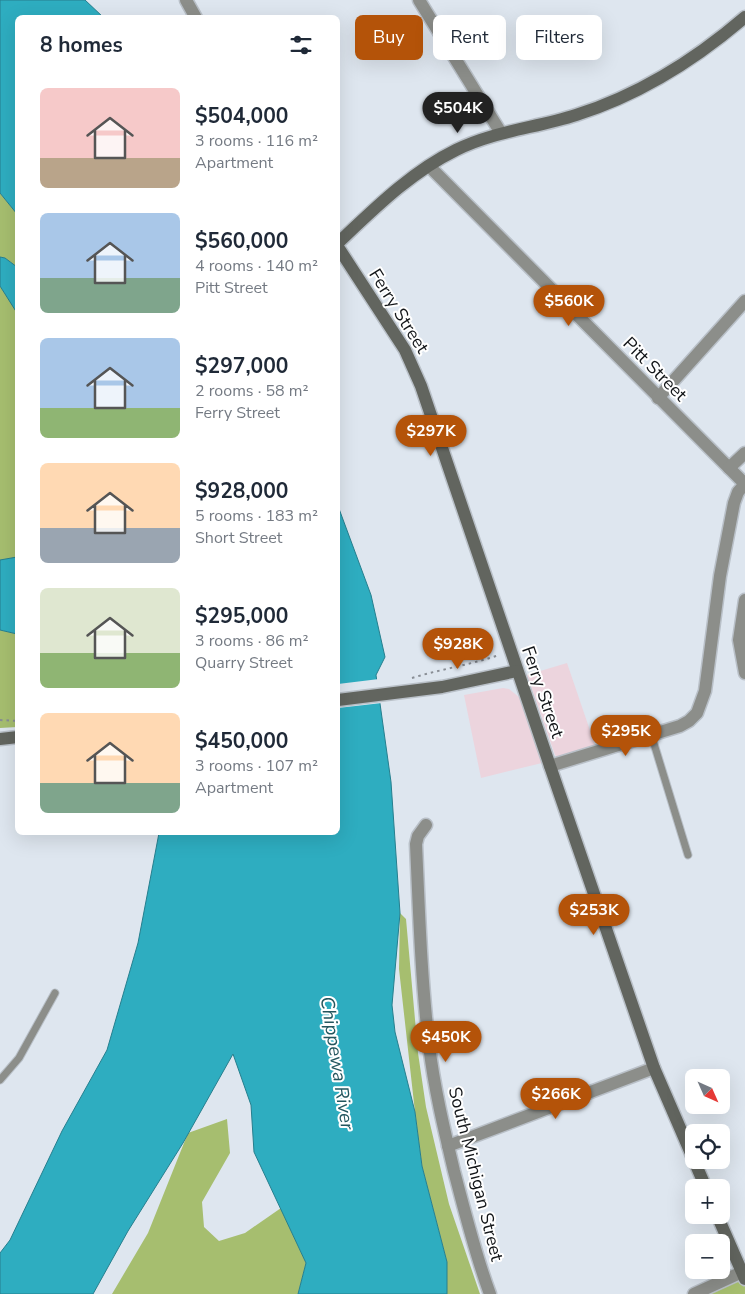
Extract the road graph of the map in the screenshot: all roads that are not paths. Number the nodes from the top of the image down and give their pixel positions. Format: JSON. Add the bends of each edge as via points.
{"nodes":[{"id":1,"x":186,"y":0,"type":"edge"},
{"id":2,"x":419,"y":0,"type":"edge"},
{"id":3,"x":194,"y":15,"type":"edge"},
{"id":4,"x":745,"y":17,"type":"edge"},
{"id":5,"x":501,"y":133,"type":"junction"},
{"id":6,"x":429,"y":166,"type":"junction"},
{"id":7,"x":340,"y":241,"type":"edge"},
{"id":8,"x":340,"y":250,"type":"edge"},
{"id":9,"x":745,"y":301,"type":"edge"},
{"id":10,"x":658,"y":398,"type":"junction"},
{"id":11,"x":745,"y":454,"type":"edge"},
{"id":12,"x":729,"y":468,"type":"junction"},
{"id":13,"x":745,"y":484,"type":"edge"},
{"id":14,"x":745,"y":600,"type":"edge"},
{"id":15,"x":517,"y":671,"type":"junction"},
{"id":16,"x":745,"y":672,"type":"edge"},
{"id":17,"x":340,"y":700,"type":"edge"},
{"id":18,"x":651,"y":734,"type":"junction"},
{"id":19,"x":15,"y":737,"type":"edge"},
{"id":20,"x":0,"y":739,"type":"edge"},
{"id":21,"x":550,"y":766,"type":"junction"},
{"id":22,"x":426,"y":825,"type":"dead end"},
{"id":23,"x":688,"y":855,"type":"dead end"},
{"id":24,"x":55,"y":993,"type":"dead end"},
{"id":25,"x":654,"y":1068,"type":"junction"},
{"id":26,"x":0,"y":1080,"type":"edge"},
{"id":27,"x":448,"y":1146,"type":"junction"},
{"id":28,"x":702,"y":1179,"type":"edge"},
{"id":29,"x":721,"y":1224,"type":"edge"},
{"id":30,"x":744,"y":1276,"type":"edge"},
{"id":31,"x":490,"y":1294,"type":"edge"},
{"id":32,"x":694,"y":1294,"type":"edge"}],
"edges":[{"from":1,"to":3,"type":"street"},
{"from":2,"to":5,"type":"street"},
{"from":4,"to":5,"type":"main road","via":[[679,67],[623,96],[576,115]]},
{"from":5,"to":6,"type":"main road","via":[[456,150]]},
{"from":6,"to":7,"type":"main road","via":[[400,186]]},
{"from":6,"to":10,"type":"street","name":"Pitt Street"},
{"from":8,"to":15,"type":"main road","name":"Ferry Street","via":[[416,373]]},
{"from":9,"to":10,"type":"street"},
{"from":10,"to":12,"type":"street","name":"Pitt Street"},
{"from":11,"to":12,"type":"street"},
{"from":12,"to":13,"type":"street","name":"Pitt Street"},
{"from":13,"to":18,"type":"street","via":[[734,503],[720,576],[705,691],[699,709],[680,726]]},
{"from":14,"to":16,"type":"street","via":[[739,640]]},
{"from":15,"to":17,"type":"main road","via":[[466,683]]},
{"from":15,"to":21,"type":"main road","name":"Ferry Street"},
{"from":18,"to":21,"type":"street"},
{"from":18,"to":23,"type":"lane"},
{"from":19,"to":20,"type":"main road"},
{"from":21,"to":25,"type":"main road","name":"Ferry Street"},
{"from":22,"to":27,"type":"street","name":"South Michigan Street","via":[[416,844],[423,993],[429,1046]]},
{"from":24,"to":26,"type":"lane","via":[[19,1058]]},
{"from":25,"to":27,"type":"street"},
{"from":25,"to":28,"type":"main road","name":"Ferry Street"},
{"from":27,"to":31,"type":"street","name":"South Michigan Street"},
{"from":29,"to":30,"type":"main road"},
{"from":30,"to":32,"type":"street"}]}
